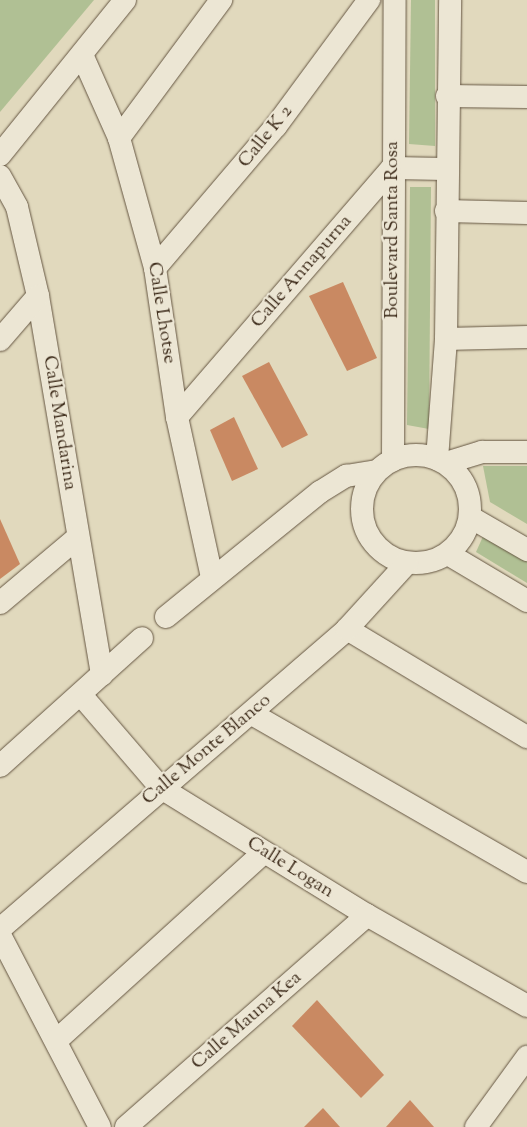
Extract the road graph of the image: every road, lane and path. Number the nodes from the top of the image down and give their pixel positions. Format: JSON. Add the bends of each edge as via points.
{"nodes":[{"id":1,"x":125,"y":0,"type":"edge"},
{"id":2,"x":221,"y":0,"type":"edge"},
{"id":3,"x":369,"y":0,"type":"edge"},
{"id":4,"x":395,"y":0,"type":"edge"},
{"id":5,"x":450,"y":0,"type":"edge"},
{"id":6,"x":83,"y":56,"type":"junction"},
{"id":7,"x":447,"y":96,"type":"junction"},
{"id":8,"x":527,"y":97,"type":"edge"},
{"id":9,"x":119,"y":138,"type":"junction"},
{"id":10,"x":0,"y":155,"type":"edge"},
{"id":11,"x":392,"y":168,"type":"junction"},
{"id":12,"x":446,"y":169,"type":"junction"},
{"id":13,"x":0,"y":176,"type":"edge"},
{"id":14,"x":446,"y":211,"type":"junction"},
{"id":15,"x":527,"y":213,"type":"edge"},
{"id":16,"x":155,"y":268,"type":"junction"},
{"id":17,"x":38,"y":296,"type":"junction"},
{"id":18,"x":527,"y":337,"type":"edge"},
{"id":19,"x":446,"y":339,"type":"junction"},
{"id":20,"x":0,"y":340,"type":"edge"},
{"id":21,"x":177,"y":416,"type":"junction"},
{"id":22,"x":527,"y":452,"type":"edge"},
{"id":23,"x":441,"y":461,"type":"junction"},
{"id":24,"x":385,"y":465,"type":"junction"},
{"id":25,"x":470,"y":517,"type":"junction"},
{"id":26,"x":77,"y":538,"type":"junction"},
{"id":27,"x":527,"y":550,"type":"edge"},
{"id":28,"x":448,"y":554,"type":"junction"},
{"id":29,"x":407,"y":563,"type":"junction"},
{"id":30,"x":212,"y":578,"type":"junction"},
{"id":31,"x":527,"y":601,"type":"edge"},
{"id":32,"x":0,"y":603,"type":"edge"},
{"id":33,"x":166,"y":617,"type":"dead end"},
{"id":34,"x":347,"y":628,"type":"junction"},
{"id":35,"x":142,"y":638,"type":"dead end"},
{"id":36,"x":102,"y":675,"type":"junction"},
{"id":37,"x":81,"y":695,"type":"junction"},
{"id":38,"x":252,"y":714,"type":"junction"},
{"id":39,"x":527,"y":737,"type":"edge"},
{"id":40,"x":0,"y":766,"type":"edge"},
{"id":41,"x":161,"y":788,"type":"junction"},
{"id":42,"x":264,"y":852,"type":"junction"},
{"id":43,"x":527,"y":872,"type":"edge"},
{"id":44,"x":367,"y":915,"type":"junction"},
{"id":45,"x":0,"y":929,"type":"edge"},
{"id":46,"x":0,"y":935,"type":"edge"},
{"id":47,"x":527,"y":1006,"type":"edge"},
{"id":48,"x":58,"y":1039,"type":"junction"},
{"id":49,"x":527,"y":1057,"type":"edge"},
{"id":50,"x":100,"y":1127,"type":"edge"},
{"id":51,"x":126,"y":1127,"type":"edge"},
{"id":52,"x":476,"y":1127,"type":"edge"}],
"edges":[{"from":1,"to":6,"type":"street"},
{"from":2,"to":9,"type":"street"},
{"from":3,"to":16,"type":"street","name":"Calle K 2","via":[[276,126]]},
{"from":4,"to":11,"type":"street","name":"Boulevard Santa Rosa"},
{"from":5,"to":7,"type":"street"},
{"from":6,"to":9,"type":"street","name":"Calle Lhotse"},
{"from":6,"to":10,"type":"street"},
{"from":7,"to":8,"type":"street"},
{"from":7,"to":12,"type":"street"},
{"from":9,"to":16,"type":"street","name":"Calle Lhotse"},
{"from":11,"to":12,"type":"street"},
{"from":11,"to":21,"type":"street","name":"Calle Annapurna"},
{"from":11,"to":24,"type":"street","name":"Boulevard Santa Rosa"},
{"from":12,"to":14,"type":"street"},
{"from":13,"to":17,"type":"street","name":"Calle Mandarina","via":[[17,207]]},
{"from":14,"to":15,"type":"street"},
{"from":14,"to":19,"type":"street"},
{"from":16,"to":21,"type":"street","name":"Calle Lhotse"},
{"from":17,"to":20,"type":"street"},
{"from":17,"to":26,"type":"street","name":"Calle Mandarina"},
{"from":18,"to":19,"type":"street"},
{"from":19,"to":23,"type":"street"},
{"from":21,"to":30,"type":"street","name":"Calle Lhotse"},
{"from":22,"to":23,"type":"street","via":[[482,452]]},
{"from":23,"to":24,"type":"street","via":[[415,454]]},
{"from":23,"to":25,"type":"street","via":[[461,478],[469,497]]},
{"from":24,"to":29,"type":"street","via":[[363,497],[364,526],[380,550]]},
{"from":24,"to":30,"type":"street","via":[[346,476],[320,492]]},
{"from":25,"to":27,"type":"street"},
{"from":25,"to":28,"type":"street","via":[[463,538]]},
{"from":26,"to":32,"type":"street"},
{"from":26,"to":36,"type":"street","name":"Calle Mandarina"},
{"from":28,"to":29,"type":"street","via":[[428,562]]},
{"from":28,"to":31,"type":"street"},
{"from":29,"to":34,"type":"street","name":"Calle Monte Blanco"},
{"from":30,"to":33,"type":"street"},
{"from":34,"to":38,"type":"street","name":"Calle Monte Blanco"},
{"from":34,"to":39,"type":"street"},
{"from":35,"to":36,"type":"street"},
{"from":36,"to":37,"type":"street"},
{"from":37,"to":40,"type":"street"},
{"from":37,"to":41,"type":"street","name":"Calle Logan"},
{"from":38,"to":41,"type":"street","name":"Calle Monte Blanco"},
{"from":38,"to":43,"type":"street"},
{"from":41,"to":42,"type":"street","name":"Calle Logan"},
{"from":41,"to":45,"type":"street","name":"Calle Monte Blanco"},
{"from":42,"to":44,"type":"street","name":"Calle Logan"},
{"from":42,"to":48,"type":"street"},
{"from":44,"to":47,"type":"street","name":"Calle Logan"},
{"from":44,"to":51,"type":"street","name":"Calle Mauna Kea"},
{"from":46,"to":48,"type":"street"},
{"from":48,"to":50,"type":"street"},
{"from":49,"to":52,"type":"street"}]}
